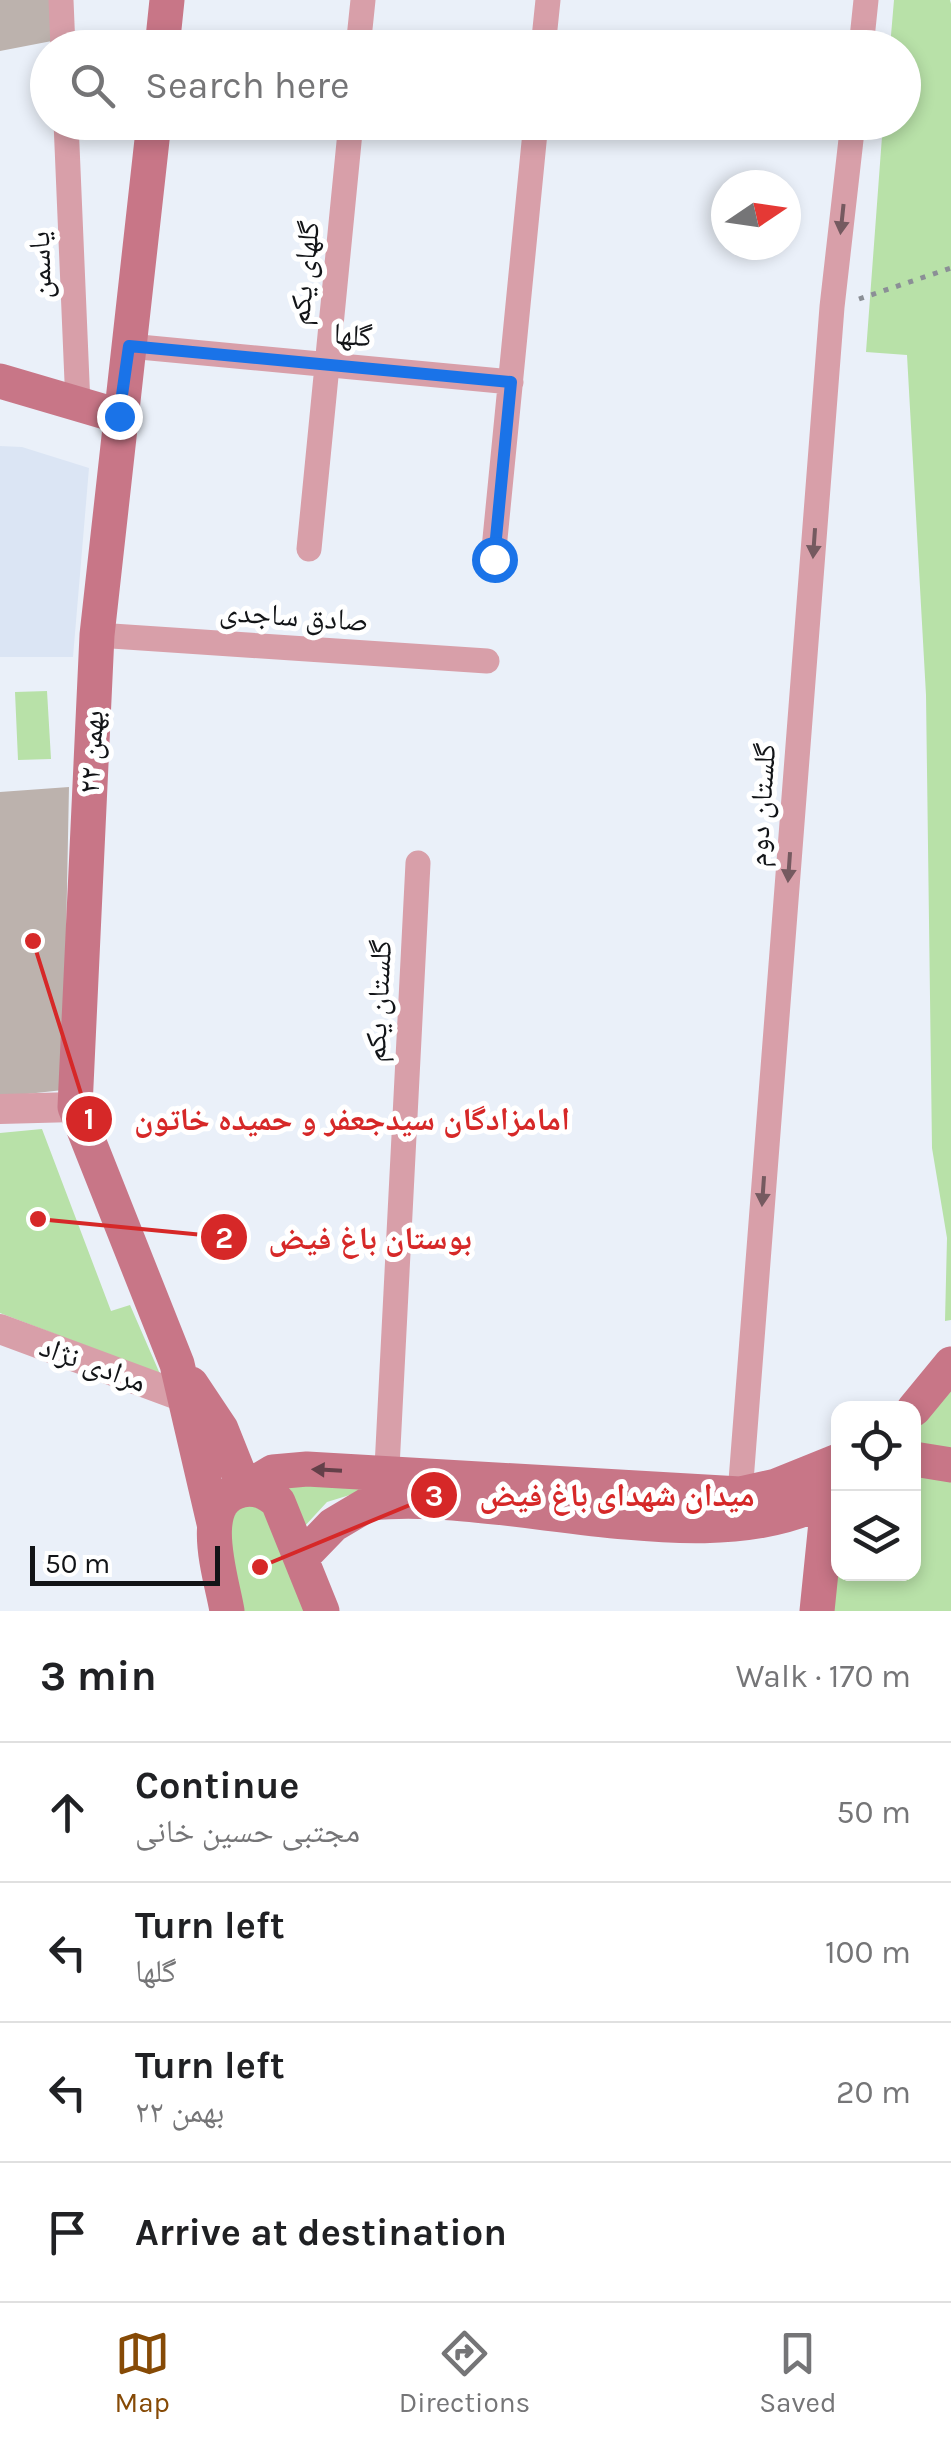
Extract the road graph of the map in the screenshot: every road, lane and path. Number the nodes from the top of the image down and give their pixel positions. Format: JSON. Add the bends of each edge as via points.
{"nodes":[{"id":1,"x":61,"y":0,"type":"edge"},
{"id":2,"x":167,"y":0,"type":"edge"},
{"id":3,"x":363,"y":0,"type":"edge"},
{"id":4,"x":548,"y":0,"type":"edge"},
{"id":5,"x":866,"y":0,"type":"edge"},
{"id":6,"x":62,"y":30,"type":"edge"},
{"id":7,"x":164,"y":30,"type":"edge"},
{"id":8,"x":360,"y":30,"type":"edge"},
{"id":9,"x":545,"y":30,"type":"edge"},
{"id":10,"x":863,"y":30,"type":"edge"},
{"id":11,"x":67,"y":140,"type":"edge"},
{"id":12,"x":152,"y":140,"type":"edge"},
{"id":13,"x":349,"y":140,"type":"edge"},
{"id":14,"x":534,"y":140,"type":"edge"},
{"id":15,"x":851,"y":140,"type":"edge"},
{"id":16,"x":951,"y":268,"type":"edge"},
{"id":17,"x":832,"y":307,"type":"junction"},
{"id":18,"x":129,"y":346,"type":"junction"},
{"id":19,"x":327,"y":365,"type":"junction"},
{"id":20,"x":0,"y":382,"type":"edge"},
{"id":21,"x":511,"y":382,"type":"junction"},
{"id":22,"x":78,"y":405,"type":"junction"},
{"id":23,"x":119,"y":416,"type":"junction"},
{"id":24,"x":309,"y":549,"type":"dead end"},
{"id":25,"x":494,"y":559,"type":"dead end"},
{"id":26,"x":96,"y":635,"type":"junction"},
{"id":27,"x":486,"y":662,"type":"dead end"},
{"id":28,"x":418,"y":863,"type":"dead end"},
{"id":29,"x":75,"y":1106,"type":"junction"},
{"id":30,"x":0,"y":1109,"type":"edge"},
{"id":31,"x":0,"y":1329,"type":"edge"},
{"id":32,"x":951,"y":1364,"type":"edge"},
{"id":33,"x":182,"y":1381,"type":"junction"},
{"id":34,"x":920,"y":1401,"type":"edge"},
{"id":35,"x":921,"y":1460,"type":"edge"},
{"id":36,"x":951,"y":1465,"type":"edge"},
{"id":37,"x":829,"y":1482,"type":"edge"},
{"id":38,"x":386,"y":1488,"type":"junction"},
{"id":39,"x":245,"y":1489,"type":"junction"},
{"id":40,"x":740,"y":1494,"type":"junction"},
{"id":41,"x":214,"y":1523,"type":"junction"},
{"id":42,"x":302,"y":1557,"type":"junction"},
{"id":43,"x":322,"y":1606,"type":"edge"},
{"id":44,"x":227,"y":1611,"type":"edge"},
{"id":45,"x":817,"y":1611,"type":"edge"}],
"edges":[{"from":1,"to":6,"type":"street"},
{"from":2,"to":7,"type":"main road"},
{"from":3,"to":8,"type":"street"},
{"from":4,"to":9,"type":"street"},
{"from":5,"to":10,"type":"street"},
{"from":11,"to":22,"type":"street","name":"یاسمن"},
{"from":12,"to":18,"type":"main road","name":"۲۲ بهمن"},
{"from":13,"to":19,"type":"street","name":"گلهای یکم"},
{"from":14,"to":21,"type":"street"},
{"from":15,"to":17,"type":"street","name":"گلستان دوم","one_way":true},
{"from":16,"to":17,"type":"path"},
{"from":17,"to":40,"type":"street","name":"گلستان دوم","one_way":true},
{"from":18,"to":19,"type":"street","name":"گلها"},
{"from":18,"to":23,"type":"main road","name":"۲۲ بهمن"},
{"from":19,"to":21,"type":"street","name":"گلها"},
{"from":19,"to":24,"type":"street","name":"گلهای یکم"},
{"from":20,"to":22,"type":"main road"},
{"from":21,"to":25,"type":"street"},
{"from":22,"to":23,"type":"main road"},
{"from":23,"to":26,"type":"main road","name":"۲۲ بهمن"},
{"from":26,"to":27,"type":"street","name":"صادق ساجدی"},
{"from":26,"to":29,"type":"main road","name":"۲۲ بهمن"},
{"from":28,"to":38,"type":"street","name":"گلستان یکم"},
{"from":29,"to":30,"type":"street"},
{"from":29,"to":33,"type":"main road","name":"۲۲ بهمن"},
{"from":31,"to":33,"type":"street","name":"مرادی نژاد"},
{"from":32,"to":34,"type":"main road"},
{"from":33,"to":39,"type":"main road","name":"۲۲ بهمن","via":[[221,1429]]},
{"from":33,"to":41,"type":"main road","name":"۲۲ بهمن"},
{"from":35,"to":36,"type":"main road"},
{"from":37,"to":38,"type":"main road","via":[[789,1517],[726,1526]]},
{"from":37,"to":40,"type":"main road"},
{"from":37,"to":45,"type":"main road"},
{"from":38,"to":39,"type":"main road","one_way":true,"via":[[286,1469]]},
{"from":38,"to":40,"type":"main road"},
{"from":38,"to":42,"type":"main road"},
{"from":39,"to":41,"type":"main road","via":[[223,1500]]},
{"from":39,"to":42,"type":"main road","via":[[278,1502]]},
{"from":41,"to":44,"type":"main road","name":"۲۲ بهمن"},
{"from":42,"to":43,"type":"main road"}]}
